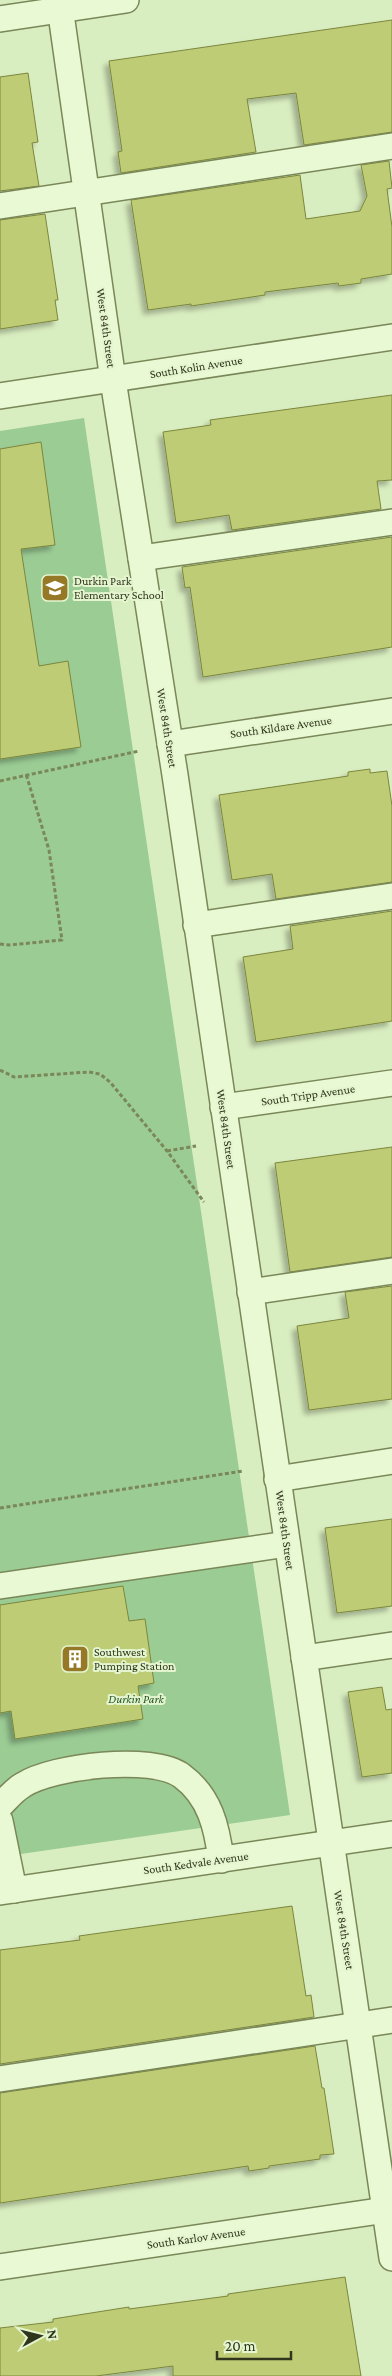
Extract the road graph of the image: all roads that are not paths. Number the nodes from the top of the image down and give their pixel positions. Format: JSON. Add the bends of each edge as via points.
{"nodes":[{"id":1,"x":126,"y":0,"type":"edge"},
{"id":2,"x":60,"y":5,"type":"edge"},
{"id":3,"x":0,"y":18,"type":"edge"},
{"id":4,"x":392,"y":146,"type":"edge"},
{"id":5,"x":86,"y":193,"type":"junction"},
{"id":6,"x":0,"y":206,"type":"edge"},
{"id":7,"x":392,"y":337,"type":"edge"},
{"id":8,"x":113,"y":380,"type":"junction"},
{"id":9,"x":0,"y":396,"type":"edge"},
{"id":10,"x":392,"y":522,"type":"edge"},
{"id":11,"x":141,"y":558,"type":"junction"},
{"id":12,"x":392,"y":711,"type":"edge"},
{"id":13,"x":170,"y":744,"type":"junction"},
{"id":14,"x":392,"y":896,"type":"edge"},
{"id":15,"x":196,"y":925,"type":"junction"},
{"id":16,"x":392,"y":1083,"type":"edge"},
{"id":17,"x":223,"y":1107,"type":"junction"},
{"id":18,"x":392,"y":1271,"type":"edge"},
{"id":19,"x":250,"y":1292,"type":"junction"},
{"id":20,"x":392,"y":1461,"type":"edge"},
{"id":21,"x":277,"y":1478,"type":"junction"},
{"id":22,"x":287,"y":1544,"type":"junction"},
{"id":23,"x":0,"y":1586,"type":"edge"},
{"id":24,"x":392,"y":1645,"type":"edge"},
{"id":25,"x":304,"y":1658,"type":"junction"},
{"id":26,"x":0,"y":1806,"type":"edge"},
{"id":27,"x":0,"y":1821,"type":"edge"},
{"id":28,"x":392,"y":1834,"type":"edge"},
{"id":29,"x":330,"y":1843,"type":"junction"},
{"id":30,"x":221,"y":1860,"type":"junction"},
{"id":31,"x":7,"y":1891,"type":"edge"},
{"id":32,"x":392,"y":2020,"type":"edge"},
{"id":33,"x":358,"y":2025,"type":"junction"},
{"id":34,"x":0,"y":2079,"type":"edge"},
{"id":35,"x":389,"y":2210,"type":"edge"},
{"id":36,"x":392,"y":2258,"type":"edge"},
{"id":37,"x":0,"y":2267,"type":"edge"}],
"edges":[{"from":1,"to":2,"type":"street"},
{"from":2,"to":3,"type":"street"},
{"from":2,"to":5,"type":"street","name":"West 84th Street"},
{"from":4,"to":5,"type":"street"},
{"from":5,"to":6,"type":"street"},
{"from":5,"to":8,"type":"street","name":"West 84th Street"},
{"from":7,"to":8,"type":"street","name":"South Kolin Avenue"},
{"from":8,"to":9,"type":"street","name":"South Kolin Avenue"},
{"from":8,"to":11,"type":"street","name":"West 84th Street"},
{"from":10,"to":11,"type":"street"},
{"from":11,"to":13,"type":"street","name":"West 84th Street"},
{"from":12,"to":13,"type":"street","name":"South Kildare Avenue"},
{"from":13,"to":15,"type":"street","name":"West 84th Street"},
{"from":14,"to":15,"type":"street"},
{"from":15,"to":17,"type":"street","name":"West 84th Street"},
{"from":16,"to":17,"type":"street","name":"South Tripp Avenue"},
{"from":17,"to":19,"type":"street","name":"West 84th Street"},
{"from":18,"to":19,"type":"street"},
{"from":19,"to":21,"type":"street","name":"West 84th Street"},
{"from":20,"to":21,"type":"street"},
{"from":21,"to":22,"type":"street","name":"West 84th Street"},
{"from":22,"to":23,"type":"street"},
{"from":22,"to":25,"type":"street","name":"West 84th Street"},
{"from":24,"to":25,"type":"street"},
{"from":25,"to":29,"type":"street","name":"West 84th Street"},
{"from":26,"to":30,"type":"street","via":[[23,1785],[52,1774],[132,1763],[161,1767],[181,1775],[210,1808],[218,1831]]},
{"from":27,"to":31,"type":"street"},
{"from":28,"to":29,"type":"street","name":"South Kedvale Avenue"},
{"from":29,"to":30,"type":"street","name":"South Kedvale Avenue"},
{"from":29,"to":33,"type":"street","name":"West 84th Street"},
{"from":30,"to":31,"type":"street","name":"South Kedvale Avenue"},
{"from":32,"to":33,"type":"street"},
{"from":33,"to":34,"type":"street"},
{"from":33,"to":35,"type":"street","name":"West 84th Street"},
{"from":35,"to":36,"type":"street","name":"West 84th Street"},
{"from":35,"to":37,"type":"street","name":"South Karlov Avenue"}]}
